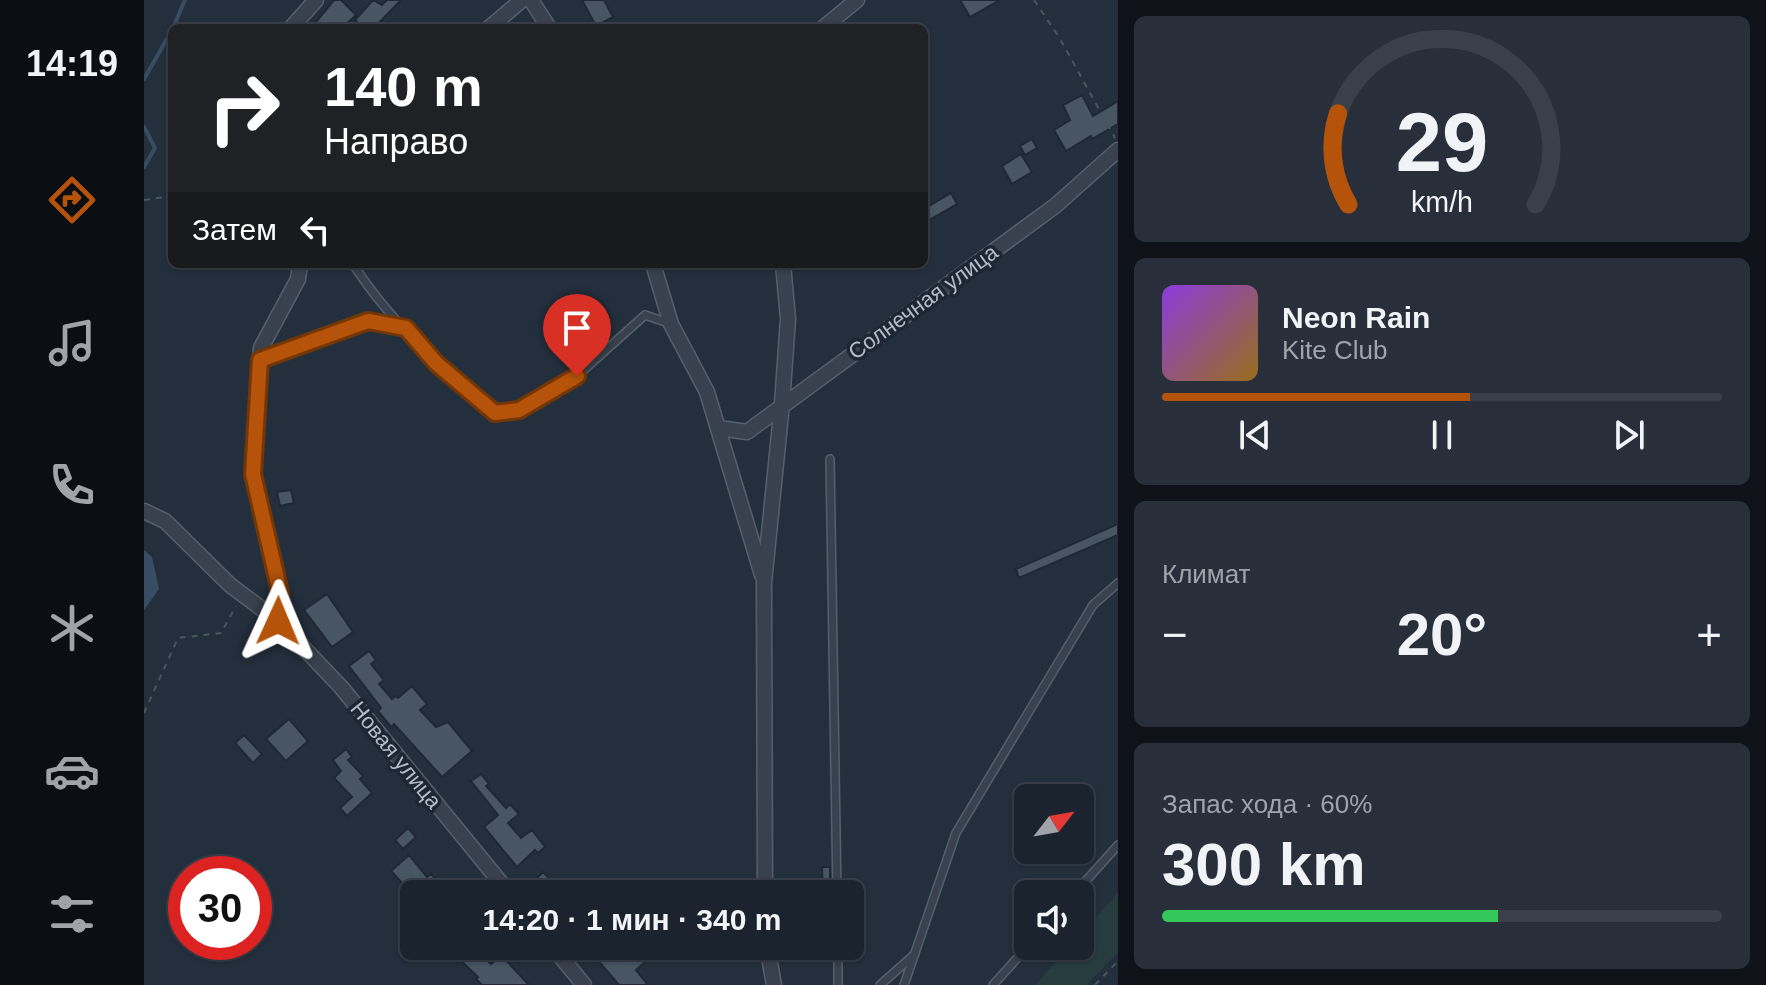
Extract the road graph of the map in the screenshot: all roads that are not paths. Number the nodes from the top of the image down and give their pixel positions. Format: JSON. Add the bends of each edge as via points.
{"nodes":[{"id":1,"x":316,"y":0,"type":"edge"},
{"id":2,"x":522,"y":0,"type":"edge"},
{"id":3,"x":531,"y":0,"type":"edge"},
{"id":4,"x":857,"y":0,"type":"edge"},
{"id":5,"x":295,"y":24,"type":"edge"},
{"id":6,"x":494,"y":24,"type":"edge"},
{"id":7,"x":546,"y":24,"type":"edge"},
{"id":8,"x":828,"y":24,"type":"edge"},
{"id":9,"x":1118,"y":150,"type":"edge"},
{"id":10,"x":299,"y":268,"type":"edge"},
{"id":11,"x":356,"y":268,"type":"edge"},
{"id":12,"x":654,"y":268,"type":"edge"},
{"id":13,"x":783,"y":268,"type":"edge"},
{"id":14,"x":671,"y":324,"type":"junction"},
{"id":15,"x":406,"y":328,"type":"junction"},
{"id":16,"x":260,"y":360,"type":"junction"},
{"id":17,"x":782,"y":404,"type":"junction"},
{"id":18,"x":719,"y":428,"type":"junction"},
{"id":19,"x":830,"y":459,"type":"dead end"},
{"id":20,"x":144,"y":511,"type":"edge"},
{"id":21,"x":764,"y":583,"type":"junction"},
{"id":22,"x":1118,"y":583,"type":"edge"},
{"id":23,"x":278,"y":621,"type":"junction"},
{"id":24,"x":1118,"y":845,"type":"edge"},
{"id":25,"x":499,"y":880,"type":"edge"},
{"id":26,"x":765,"y":880,"type":"edge"},
{"id":27,"x":837,"y":880,"type":"edge"},
{"id":28,"x":1087,"y":880,"type":"edge"},
{"id":29,"x":917,"y":953,"type":"junction"},
{"id":30,"x":563,"y":960,"type":"edge"},
{"id":31,"x":770,"y":960,"type":"edge"},
{"id":32,"x":838,"y":960,"type":"edge"},
{"id":33,"x":1015,"y":960,"type":"edge"},
{"id":34,"x":584,"y":985,"type":"edge"},
{"id":35,"x":774,"y":985,"type":"edge"},
{"id":36,"x":838,"y":985,"type":"edge"},
{"id":37,"x":880,"y":985,"type":"edge"},
{"id":38,"x":904,"y":985,"type":"edge"},
{"id":39,"x":993,"y":985,"type":"edge"}],
"edges":[{"from":1,"to":5,"type":"street"},
{"from":2,"to":6,"type":"street"},
{"from":3,"to":7,"type":"street"},
{"from":4,"to":8,"type":"street"},
{"from":9,"to":17,"type":"street","name":"Солнечная улица","via":[[1055,206]]},
{"from":10,"to":16,"type":"street"},
{"from":11,"to":15,"type":"lane"},
{"from":12,"to":14,"type":"street"},
{"from":13,"to":17,"type":"street","via":[[788,319]]},
{"from":14,"to":15,"type":"lane","via":[[645,315],[577,376],[519,410],[495,413],[436,363]]},
{"from":14,"to":18,"type":"street","via":[[707,392]]},
{"from":15,"to":16,"type":"lane","via":[[368,321]]},
{"from":16,"to":23,"type":"street","via":[[253,474],[280,592]]},
{"from":17,"to":18,"type":"street","name":"Солнечная улица","via":[[747,432]]},
{"from":17,"to":21,"type":"street"},
{"from":18,"to":21,"type":"street"},
{"from":19,"to":27,"type":"lane"},
{"from":20,"to":23,"type":"street","name":"Новая улица","via":[[165,521]]},
{"from":21,"to":26,"type":"street"},
{"from":22,"to":29,"type":"lane","via":[[1093,605],[956,833]]},
{"from":23,"to":25,"type":"street","name":"Новая улица","via":[[341,687]]},
{"from":24,"to":28,"type":"lane"},
{"from":29,"to":37,"type":"lane"},
{"from":29,"to":38,"type":"lane"},
{"from":30,"to":34,"type":"street"},
{"from":31,"to":35,"type":"street"},
{"from":32,"to":36,"type":"lane"},
{"from":33,"to":39,"type":"lane"}]}
